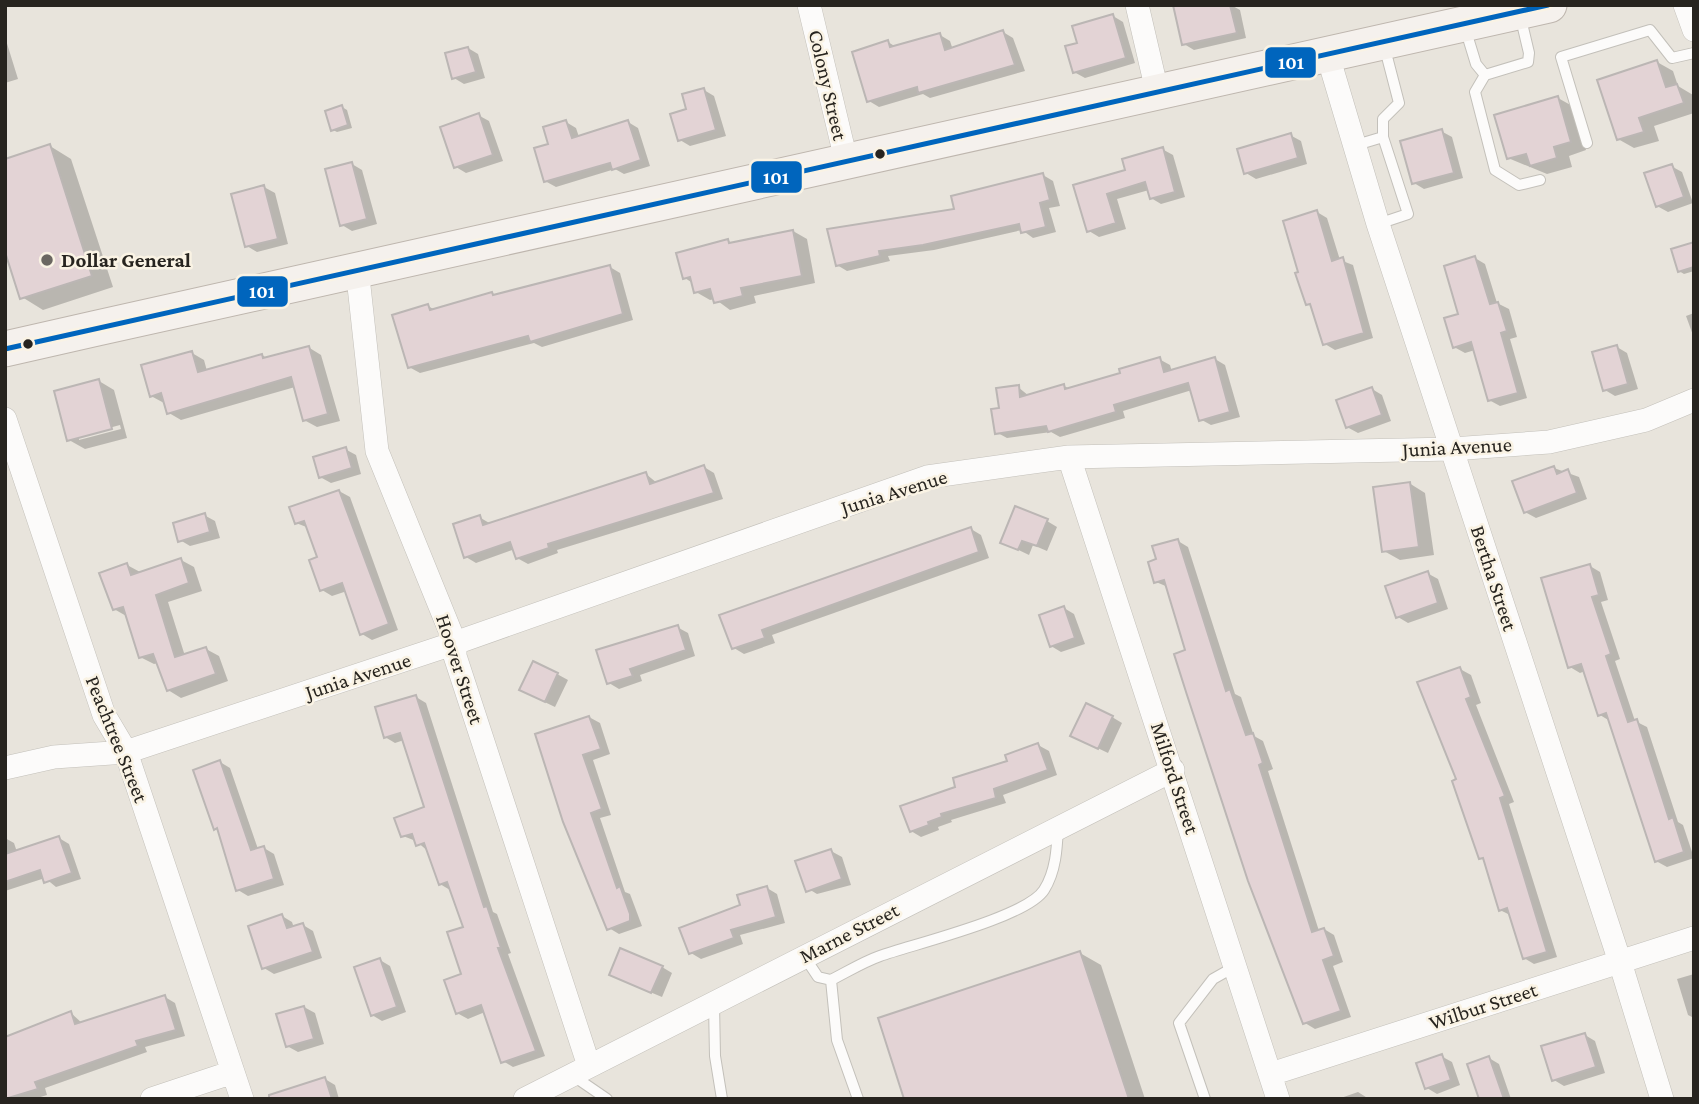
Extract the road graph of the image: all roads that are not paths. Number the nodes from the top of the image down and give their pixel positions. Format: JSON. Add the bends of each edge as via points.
{"nodes":[{"id":1,"x":809,"y":5,"type":"edge"},
{"id":2,"x":1138,"y":5,"type":"edge"},
{"id":3,"x":1685,"y":5,"type":"edge"},
{"id":4,"x":1534,"y":9,"type":"edge"},
{"id":5,"x":1464,"y":25,"type":"junction"},
{"id":6,"x":1694,"y":30,"type":"edge"},
{"id":7,"x":1384,"y":43,"type":"junction"},
{"id":8,"x":1694,"y":53,"type":"edge"},
{"id":9,"x":1328,"y":56,"type":"junction"},
{"id":10,"x":1485,"y":75,"type":"junction"},
{"id":11,"x":1158,"y":95,"type":"junction"},
{"id":12,"x":1384,"y":137,"type":"junction"},
{"id":13,"x":1587,"y":144,"type":"dead end"},
{"id":14,"x":1353,"y":146,"type":"junction"},
{"id":15,"x":847,"y":164,"type":"junction"},
{"id":16,"x":1539,"y":180,"type":"dead end"},
{"id":17,"x":1378,"y":224,"type":"junction"},
{"id":18,"x":357,"y":268,"type":"junction"},
{"id":19,"x":5,"y":349,"type":"edge"},
{"id":20,"x":1694,"y":400,"type":"edge"},
{"id":21,"x":5,"y":419,"type":"edge"},
{"id":22,"x":1452,"y":449,"type":"junction"},
{"id":23,"x":1069,"y":457,"type":"junction"},
{"id":24,"x":455,"y":643,"type":"junction"},
{"id":25,"x":126,"y":752,"type":"junction"},
{"id":26,"x":5,"y":768,"type":"edge"},
{"id":27,"x":1173,"y":770,"type":"junction"},
{"id":28,"x":1058,"y":827,"type":"junction"},
{"id":29,"x":1694,"y":938,"type":"edge"},
{"id":30,"x":804,"y":956,"type":"junction"},
{"id":31,"x":1620,"y":962,"type":"junction"},
{"id":32,"x":1236,"y":966,"type":"junction"},
{"id":33,"x":831,"y":980,"type":"junction"},
{"id":34,"x":714,"y":1002,"type":"junction"},
{"id":35,"x":580,"y":1070,"type":"junction"},
{"id":36,"x":233,"y":1072,"type":"junction"},
{"id":37,"x":1271,"y":1074,"type":"junction"},
{"id":38,"x":152,"y":1099,"type":"edge"},
{"id":39,"x":242,"y":1099,"type":"edge"},
{"id":40,"x":526,"y":1099,"type":"edge"},
{"id":41,"x":607,"y":1099,"type":"edge"},
{"id":42,"x":722,"y":1099,"type":"edge"},
{"id":43,"x":858,"y":1099,"type":"edge"},
{"id":44,"x":1205,"y":1099,"type":"edge"},
{"id":45,"x":1278,"y":1099,"type":"edge"},
{"id":46,"x":1662,"y":1099,"type":"edge"}],
"edges":[{"from":1,"to":15,"type":"street","name":"Colony Street"},
{"from":2,"to":11,"type":"street"},
{"from":3,"to":6,"type":"street"},
{"from":4,"to":5,"type":"main road"},
{"from":4,"to":10,"type":"lane","via":[[1528,62]]},
{"from":5,"to":7,"type":"main road"},
{"from":5,"to":10,"type":"lane","via":[[1476,64]]},
{"from":7,"to":9,"type":"main road"},
{"from":7,"to":12,"type":"lane","via":[[1399,103],[1383,119]]},
{"from":8,"to":13,"type":"lane","via":[[1672,58],[1650,30],[1561,57]]},
{"from":9,"to":11,"type":"main road"},
{"from":9,"to":14,"type":"street","name":"Bertha Street"},
{"from":10,"to":16,"type":"lane","via":[[1475,92],[1495,170],[1519,185]]},
{"from":11,"to":15,"type":"main road"},
{"from":12,"to":14,"type":"lane"},
{"from":12,"to":17,"type":"lane","via":[[1408,214]]},
{"from":14,"to":17,"type":"street","name":"Bertha Street"},
{"from":15,"to":18,"type":"main road"},
{"from":17,"to":22,"type":"street","name":"Bertha Street"},
{"from":18,"to":19,"type":"main road"},
{"from":18,"to":24,"type":"street","name":"Hoover Street","via":[[377,451]]},
{"from":20,"to":22,"type":"street","name":"Junia Avenue","via":[[1646,420],[1549,442]]},
{"from":21,"to":25,"type":"street","name":"Peachtree Street","via":[[104,715]]},
{"from":22,"to":23,"type":"street","name":"Junia Avenue"},
{"from":22,"to":31,"type":"street","name":"Bertha Street"},
{"from":23,"to":24,"type":"street","name":"Junia Avenue","via":[[927,478]]},
{"from":23,"to":27,"type":"street","name":"Milford Street"},
{"from":24,"to":25,"type":"street","name":"Junia Avenue"},
{"from":24,"to":35,"type":"street","name":"Hoover Street","via":[[459,670]]},
{"from":25,"to":26,"type":"street","name":"Junia Avenue","via":[[54,757]]},
{"from":25,"to":36,"type":"street","name":"Peachtree Street"},
{"from":27,"to":28,"type":"street","name":"Marne Street"},
{"from":27,"to":32,"type":"street","name":"Milford Street"},
{"from":28,"to":30,"type":"street","name":"Marne Street"},
{"from":28,"to":33,"type":"lane","via":[[1056,858],[1044,891],[1030,903],[876,957]]},
{"from":29,"to":31,"type":"street","name":"Wilbur Street"},
{"from":30,"to":33,"type":"lane","via":[[818,977]]},
{"from":30,"to":34,"type":"street","name":"Marne Street"},
{"from":31,"to":37,"type":"street","name":"Wilbur Street"},
{"from":31,"to":46,"type":"street","name":"Bertha Street"},
{"from":32,"to":37,"type":"street","name":"Milford Street"},
{"from":32,"to":44,"type":"lane","via":[[1213,979],[1179,1023]]},
{"from":33,"to":43,"type":"lane","via":[[836,1040]]},
{"from":34,"to":35,"type":"street","name":"Marne Street"},
{"from":34,"to":42,"type":"lane"},
{"from":35,"to":40,"type":"street","name":"Marne Street"},
{"from":35,"to":41,"type":"lane"},
{"from":36,"to":38,"type":"street"},
{"from":36,"to":39,"type":"street","name":"Peachtree Street"},
{"from":37,"to":45,"type":"street","name":"Milford Street"}]}
